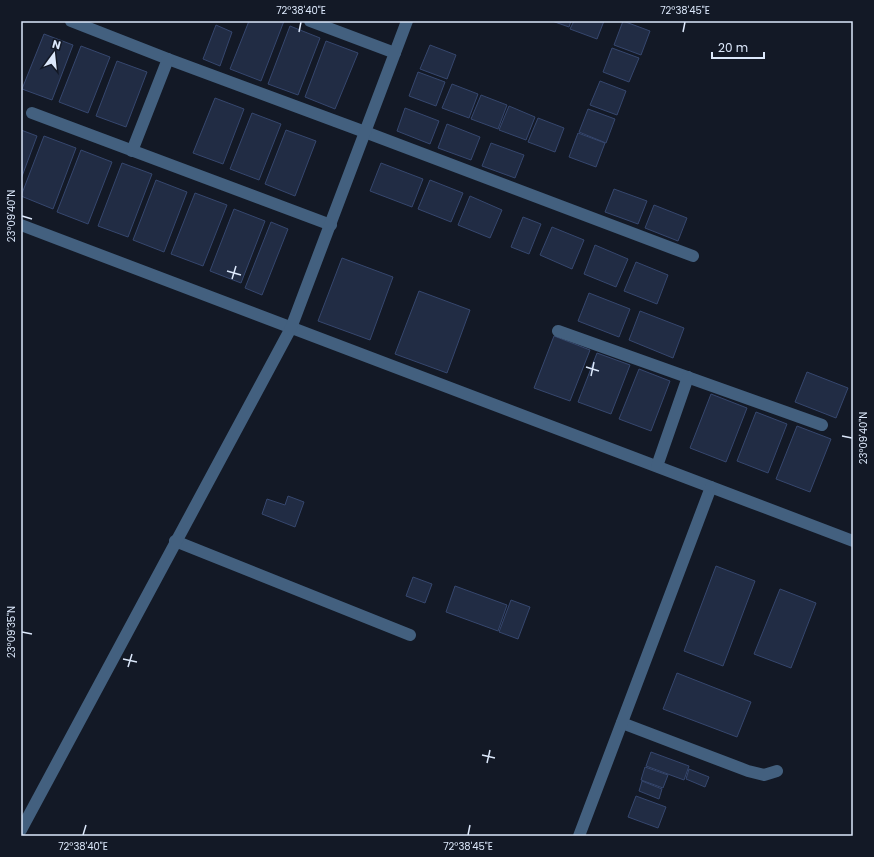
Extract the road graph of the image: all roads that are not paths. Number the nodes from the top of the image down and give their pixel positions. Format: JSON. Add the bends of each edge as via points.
{"nodes":[{"id":1,"x":72,"y":21,"type":"edge"},
{"id":2,"x":310,"y":21,"type":"edge"},
{"id":3,"x":407,"y":21,"type":"edge"},
{"id":4,"x":395,"y":53,"type":"junction"},
{"id":5,"x":168,"y":59,"type":"junction"},
{"id":6,"x":32,"y":113,"type":"dead end"},
{"id":7,"x":365,"y":132,"type":"junction"},
{"id":8,"x":132,"y":151,"type":"junction"},
{"id":9,"x":21,"y":225,"type":"edge"},
{"id":10,"x":330,"y":225,"type":"junction"},
{"id":11,"x":693,"y":256,"type":"dead end"},
{"id":12,"x":291,"y":328,"type":"junction"},
{"id":13,"x":558,"y":331,"type":"dead end"},
{"id":14,"x":688,"y":377,"type":"junction"},
{"id":15,"x":822,"y":425,"type":"dead end"},
{"id":16,"x":657,"y":466,"type":"junction"},
{"id":17,"x":710,"y":487,"type":"junction"},
{"id":18,"x":175,"y":541,"type":"junction"},
{"id":19,"x":853,"y":541,"type":"edge"},
{"id":20,"x":410,"y":634,"type":"dead end"},
{"id":21,"x":622,"y":723,"type":"junction"},
{"id":22,"x":777,"y":771,"type":"dead end"},
{"id":23,"x":21,"y":830,"type":"edge"},
{"id":24,"x":579,"y":836,"type":"edge"}],
"edges":[{"from":1,"to":5,"type":"street"},
{"from":2,"to":4,"type":"street"},
{"from":3,"to":4,"type":"street"},
{"from":4,"to":7,"type":"street"},
{"from":5,"to":7,"type":"street"},
{"from":5,"to":8,"type":"street"},
{"from":6,"to":8,"type":"street"},
{"from":7,"to":10,"type":"street"},
{"from":7,"to":11,"type":"street"},
{"from":8,"to":10,"type":"street"},
{"from":9,"to":12,"type":"street"},
{"from":10,"to":12,"type":"street"},
{"from":12,"to":16,"type":"street"},
{"from":12,"to":18,"type":"street"},
{"from":13,"to":14,"type":"street"},
{"from":14,"to":15,"type":"street"},
{"from":14,"to":16,"type":"street"},
{"from":16,"to":17,"type":"street"},
{"from":17,"to":19,"type":"street"},
{"from":17,"to":21,"type":"street"},
{"from":18,"to":20,"type":"street"},
{"from":18,"to":23,"type":"street"},
{"from":21,"to":22,"type":"street","via":[[748,771],[764,775]]},
{"from":21,"to":24,"type":"street"}]}
